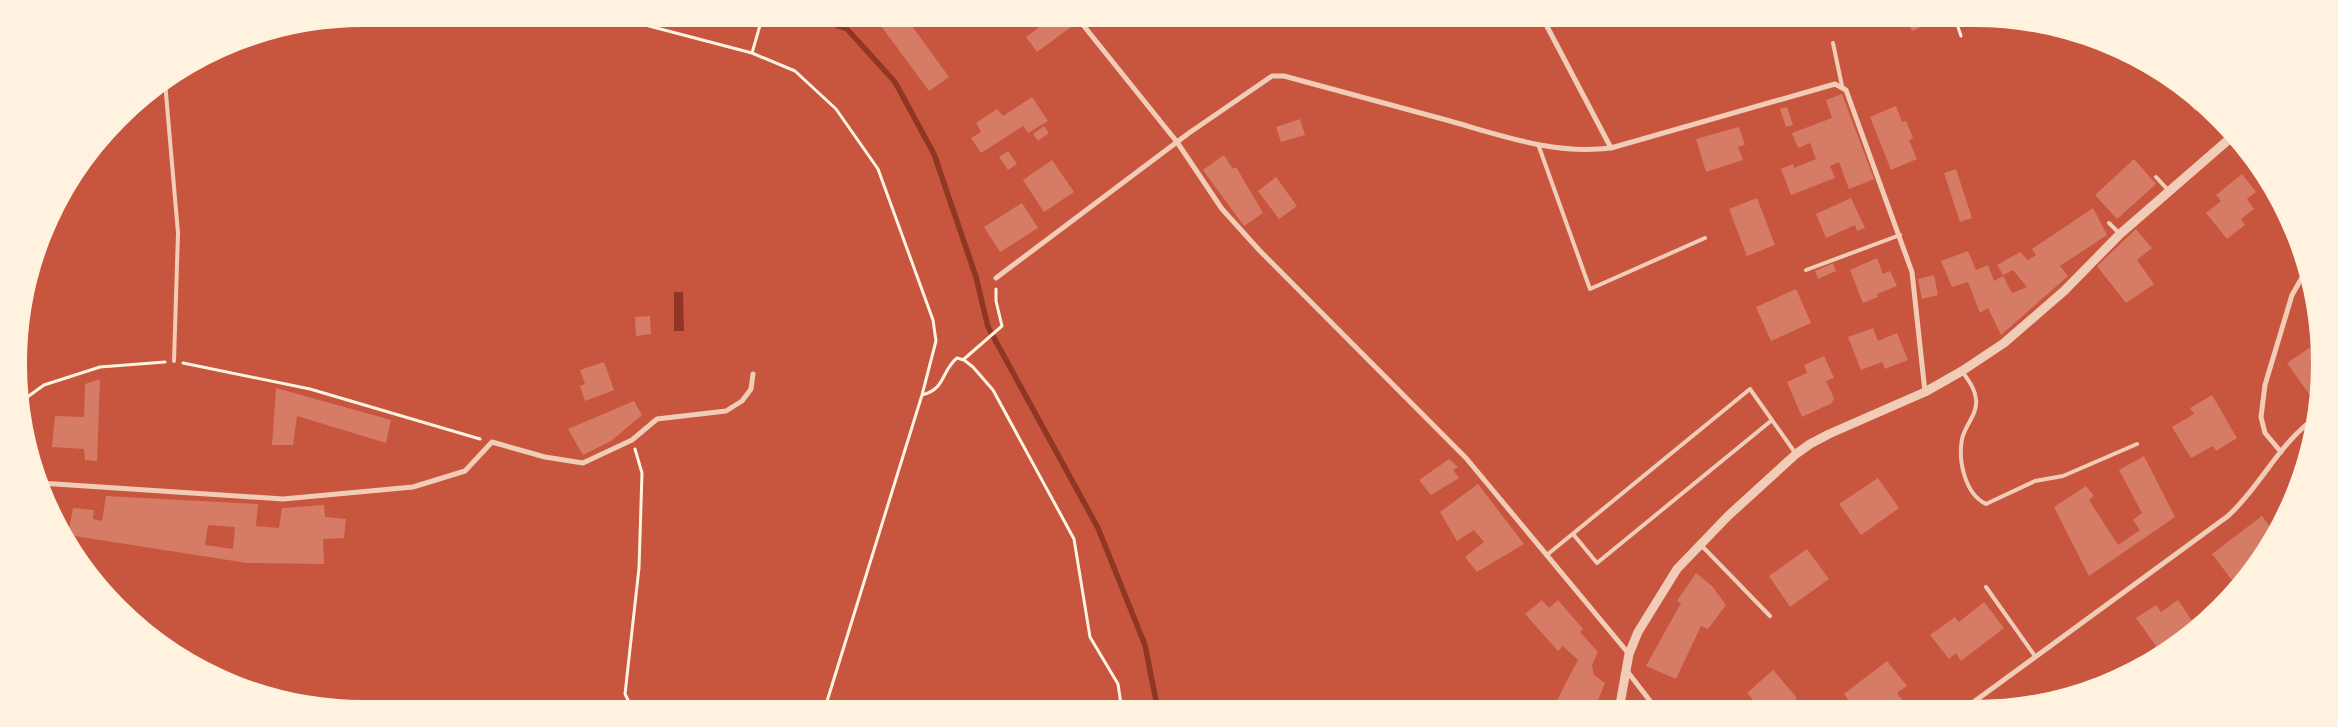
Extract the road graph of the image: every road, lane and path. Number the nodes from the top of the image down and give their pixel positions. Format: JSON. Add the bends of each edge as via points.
{"nodes":[{"id":1,"x":641,"y":24,"type":"edge"},
{"id":2,"x":760,"y":24,"type":"edge"},
{"id":3,"x":1082,"y":24,"type":"edge"},
{"id":4,"x":1546,"y":24,"type":"edge"},
{"id":5,"x":1956,"y":24,"type":"edge"},
{"id":6,"x":1961,"y":36,"type":"dead end"},
{"id":7,"x":1833,"y":43,"type":"dead end"},
{"id":8,"x":752,"y":54,"type":"junction"},
{"id":9,"x":1842,"y":86,"type":"junction"},
{"id":10,"x":166,"y":88,"type":"edge"},
{"id":11,"x":2230,"y":139,"type":"edge"},
{"id":12,"x":1177,"y":142,"type":"junction"},
{"id":13,"x":1538,"y":144,"type":"junction"},
{"id":14,"x":1611,"y":148,"type":"junction"},
{"id":15,"x":2156,"y":178,"type":"dead end"},
{"id":16,"x":2169,"y":192,"type":"junction"},
{"id":17,"x":2109,"y":223,"type":"dead end"},
{"id":18,"x":2120,"y":234,"type":"junction"},
{"id":19,"x":1900,"y":236,"type":"junction"},
{"id":20,"x":1705,"y":238,"type":"dead end"},
{"id":21,"x":1806,"y":270,"type":"dead end"},
{"id":22,"x":2303,"y":276,"type":"edge"},
{"id":23,"x":996,"y":278,"type":"joint"},
{"id":24,"x":964,"y":360,"type":"junction"},
{"id":25,"x":174,"y":361,"type":"junction"},
{"id":26,"x":1962,"y":372,"type":"junction"},
{"id":27,"x":753,"y":374,"type":"dead end"},
{"id":28,"x":1924,"y":392,"type":"junction"},
{"id":29,"x":922,"y":395,"type":"junction"},
{"id":30,"x":26,"y":398,"type":"edge"},
{"id":31,"x":1772,"y":420,"type":"junction"},
{"id":32,"x":2309,"y":423,"type":"edge"},
{"id":33,"x":632,"y":440,"type":"junction"},
{"id":34,"x":492,"y":442,"type":"junction"},
{"id":35,"x":2136,"y":444,"type":"dead end"},
{"id":36,"x":2280,"y":452,"type":"junction"},
{"id":37,"x":1796,"y":454,"type":"junction"},
{"id":38,"x":46,"y":483,"type":"edge"},
{"id":39,"x":1573,"y":534,"type":"junction"},
{"id":40,"x":1699,"y":543,"type":"junction"},
{"id":41,"x":1548,"y":554,"type":"junction"},
{"id":42,"x":1986,"y":587,"type":"dead end"},
{"id":43,"x":1770,"y":616,"type":"dead end"},
{"id":44,"x":1629,"y":654,"type":"junction"},
{"id":45,"x":2035,"y":656,"type":"junction"},
{"id":46,"x":1626,"y":670,"type":"junction"},
{"id":47,"x":630,"y":703,"type":"edge"},
{"id":48,"x":826,"y":703,"type":"edge"},
{"id":49,"x":1121,"y":703,"type":"edge"},
{"id":50,"x":1619,"y":703,"type":"edge"},
{"id":51,"x":1652,"y":703,"type":"edge"},
{"id":52,"x":1972,"y":703,"type":"edge"}],
"edges":[{"from":1,"to":8,"type":"path"},
{"from":2,"to":8,"type":"path"},
{"from":3,"to":12,"type":"street"},
{"from":4,"to":14,"type":"street"},
{"from":5,"to":6,"type":"path"},
{"from":7,"to":9,"type":"lane"},
{"from":8,"to":29,"type":"path","via":[[795,71],[836,109],[878,169],[933,320],[936,341]]},
{"from":9,"to":14,"type":"street","via":[[1829,85]]},
{"from":9,"to":19,"type":"street"},
{"from":10,"to":25,"type":"lane","via":[[178,233]]},
{"from":11,"to":16,"type":"street"},
{"from":12,"to":13,"type":"street","via":[[1262,82],[1277,76]]},
{"from":12,"to":23,"type":"street"},
{"from":12,"to":41,"type":"street","via":[[1222,209],[1466,458]]},
{"from":13,"to":14,"type":"street","via":[[1577,151]]},
{"from":13,"to":20,"type":"lane","via":[[1590,290]]},
{"from":15,"to":16,"type":"lane"},
{"from":16,"to":18,"type":"street"},
{"from":17,"to":18,"type":"lane"},
{"from":18,"to":26,"type":"street","via":[[2038,315]]},
{"from":19,"to":21,"type":"lane"},
{"from":19,"to":28,"type":"street","via":[[1912,272]]},
{"from":22,"to":36,"type":"street","via":[[2292,295],[2265,385],[2261,417],[2265,433]]},
{"from":23,"to":24,"type":"path","via":[[996,300],[1002,326]]},
{"from":24,"to":29,"type":"path","via":[[957,358],[950,364],[940,386]]},
{"from":24,"to":49,"type":"path","via":[[993,390],[1074,539],[1090,637],[1118,684]]},
{"from":25,"to":30,"type":"path","via":[[100,367],[44,385]]},
{"from":25,"to":34,"type":"path","via":[[310,389]]},
{"from":26,"to":28,"type":"street"},
{"from":26,"to":35,"type":"lane","via":[[1974,390],[1976,401],[1962,438],[1962,462],[1968,487],[1977,500],[1986,504],[2036,481],[2063,476]]},
{"from":27,"to":33,"type":"street","via":[[751,389],[742,401],[726,411],[657,419]]},
{"from":28,"to":37,"type":"street","via":[[1829,434]]},
{"from":29,"to":48,"type":"path"},
{"from":31,"to":37,"type":"lane"},
{"from":31,"to":39,"type":"lane","via":[[1597,563]]},
{"from":31,"to":39,"type":"lane","via":[[1750,389]]},
{"from":32,"to":36,"type":"street"},
{"from":33,"to":34,"type":"street","via":[[583,463],[545,457]]},
{"from":33,"to":47,"type":"path","via":[[642,473],[639,568],[626,694]]},
{"from":34,"to":38,"type":"street","via":[[465,471],[413,488],[283,499]]},
{"from":36,"to":45,"type":"street","via":[[2248,496],[2228,516]]},
{"from":37,"to":40,"type":"street"},
{"from":39,"to":41,"type":"lane"},
{"from":40,"to":43,"type":"lane"},
{"from":40,"to":44,"type":"street","via":[[1650,610]]},
{"from":41,"to":44,"type":"street"},
{"from":42,"to":45,"type":"lane"},
{"from":44,"to":46,"type":"street"},
{"from":45,"to":52,"type":"street"},
{"from":46,"to":50,"type":"street"},
{"from":46,"to":51,"type":"street"}]}
